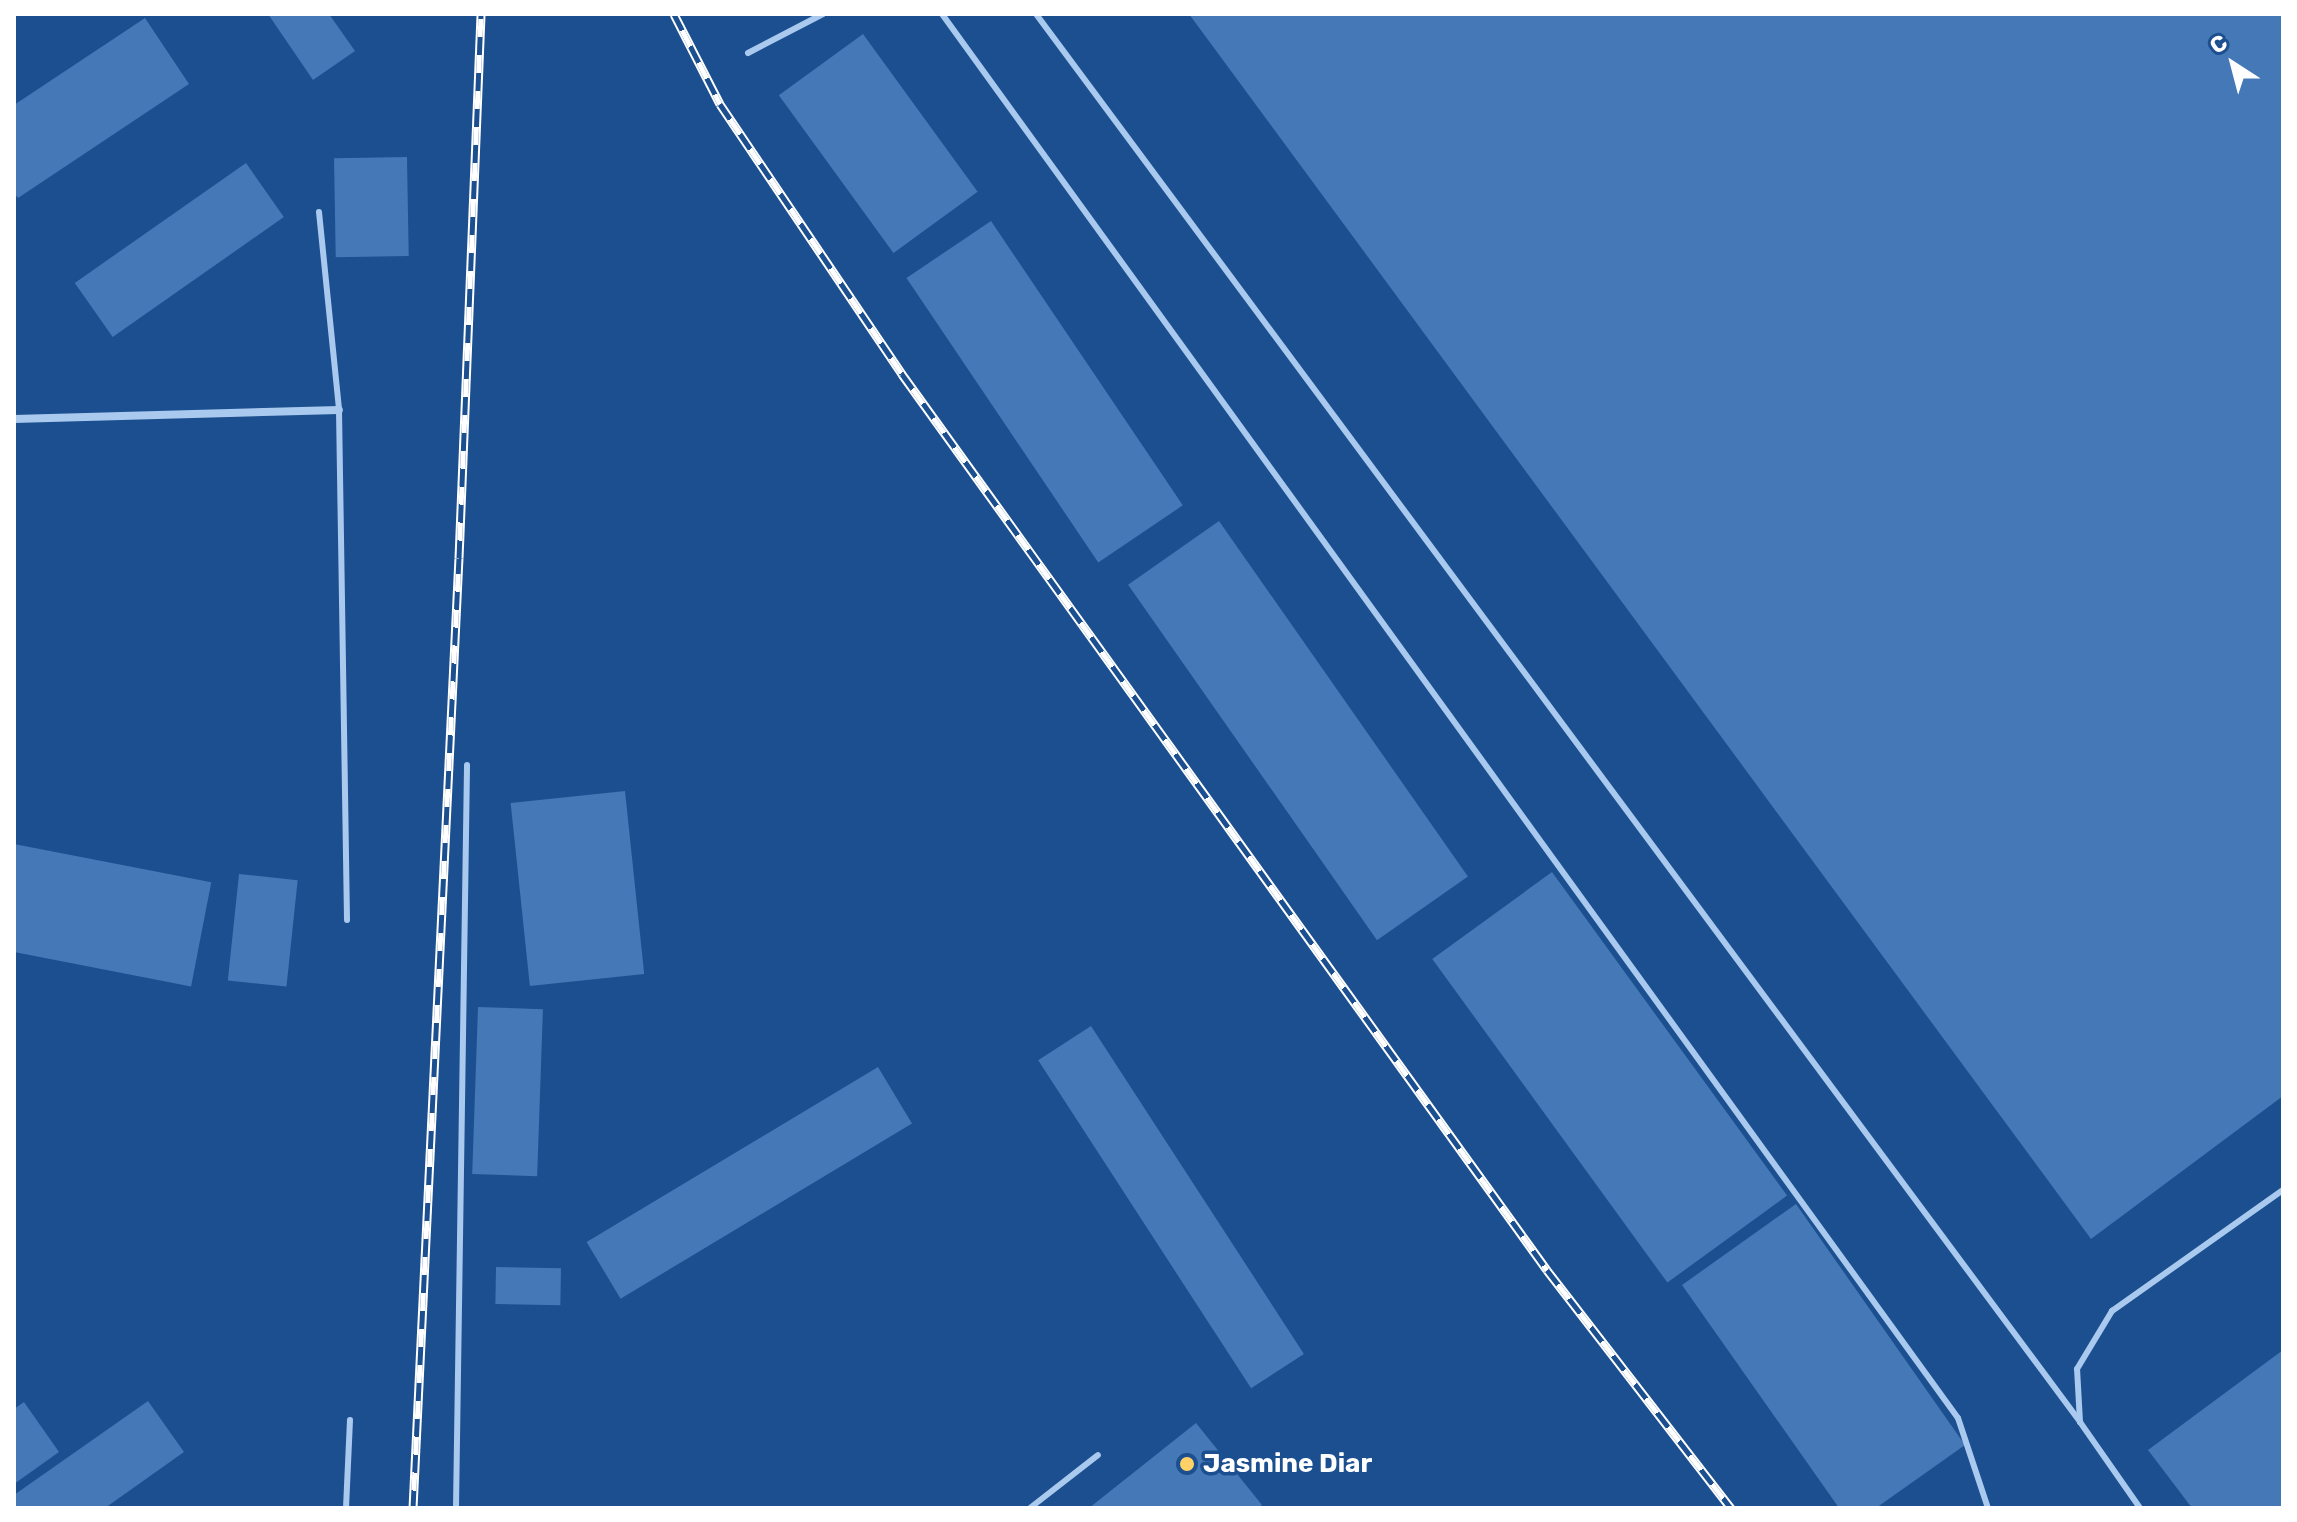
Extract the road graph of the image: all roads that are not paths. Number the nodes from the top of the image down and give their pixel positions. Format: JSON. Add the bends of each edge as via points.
{"nodes":[{"id":1,"x":823,"y":14,"type":"edge"},
{"id":2,"x":942,"y":14,"type":"edge"},
{"id":3,"x":1036,"y":14,"type":"edge"},
{"id":4,"x":748,"y":53,"type":"dead end"},
{"id":5,"x":319,"y":212,"type":"dead end"},
{"id":6,"x":339,"y":410,"type":"junction"},
{"id":7,"x":14,"y":419,"type":"edge"},
{"id":8,"x":467,"y":765,"type":"dead end"},
{"id":9,"x":347,"y":920,"type":"dead end"},
{"id":10,"x":2283,"y":1190,"type":"edge"},
{"id":11,"x":350,"y":1420,"type":"dead end"},
{"id":12,"x":2080,"y":1422,"type":"junction"},
{"id":13,"x":1098,"y":1455,"type":"dead end"},
{"id":14,"x":346,"y":1508,"type":"edge"},
{"id":15,"x":456,"y":1508,"type":"edge"},
{"id":16,"x":1030,"y":1508,"type":"edge"},
{"id":17,"x":1988,"y":1508,"type":"edge"},
{"id":18,"x":2140,"y":1508,"type":"edge"}],
"edges":[{"from":1,"to":4,"type":"lane"},
{"from":2,"to":17,"type":"lane","via":[[1958,1418]]},
{"from":3,"to":12,"type":"lane"},
{"from":5,"to":6,"type":"lane"},
{"from":6,"to":7,"type":"street"},
{"from":6,"to":9,"type":"lane"},
{"from":8,"to":15,"type":"lane"},
{"from":10,"to":12,"type":"lane","via":[[2112,1311],[2077,1369]]},
{"from":11,"to":14,"type":"lane"},
{"from":12,"to":18,"type":"lane"},
{"from":13,"to":16,"type":"lane"}]}
